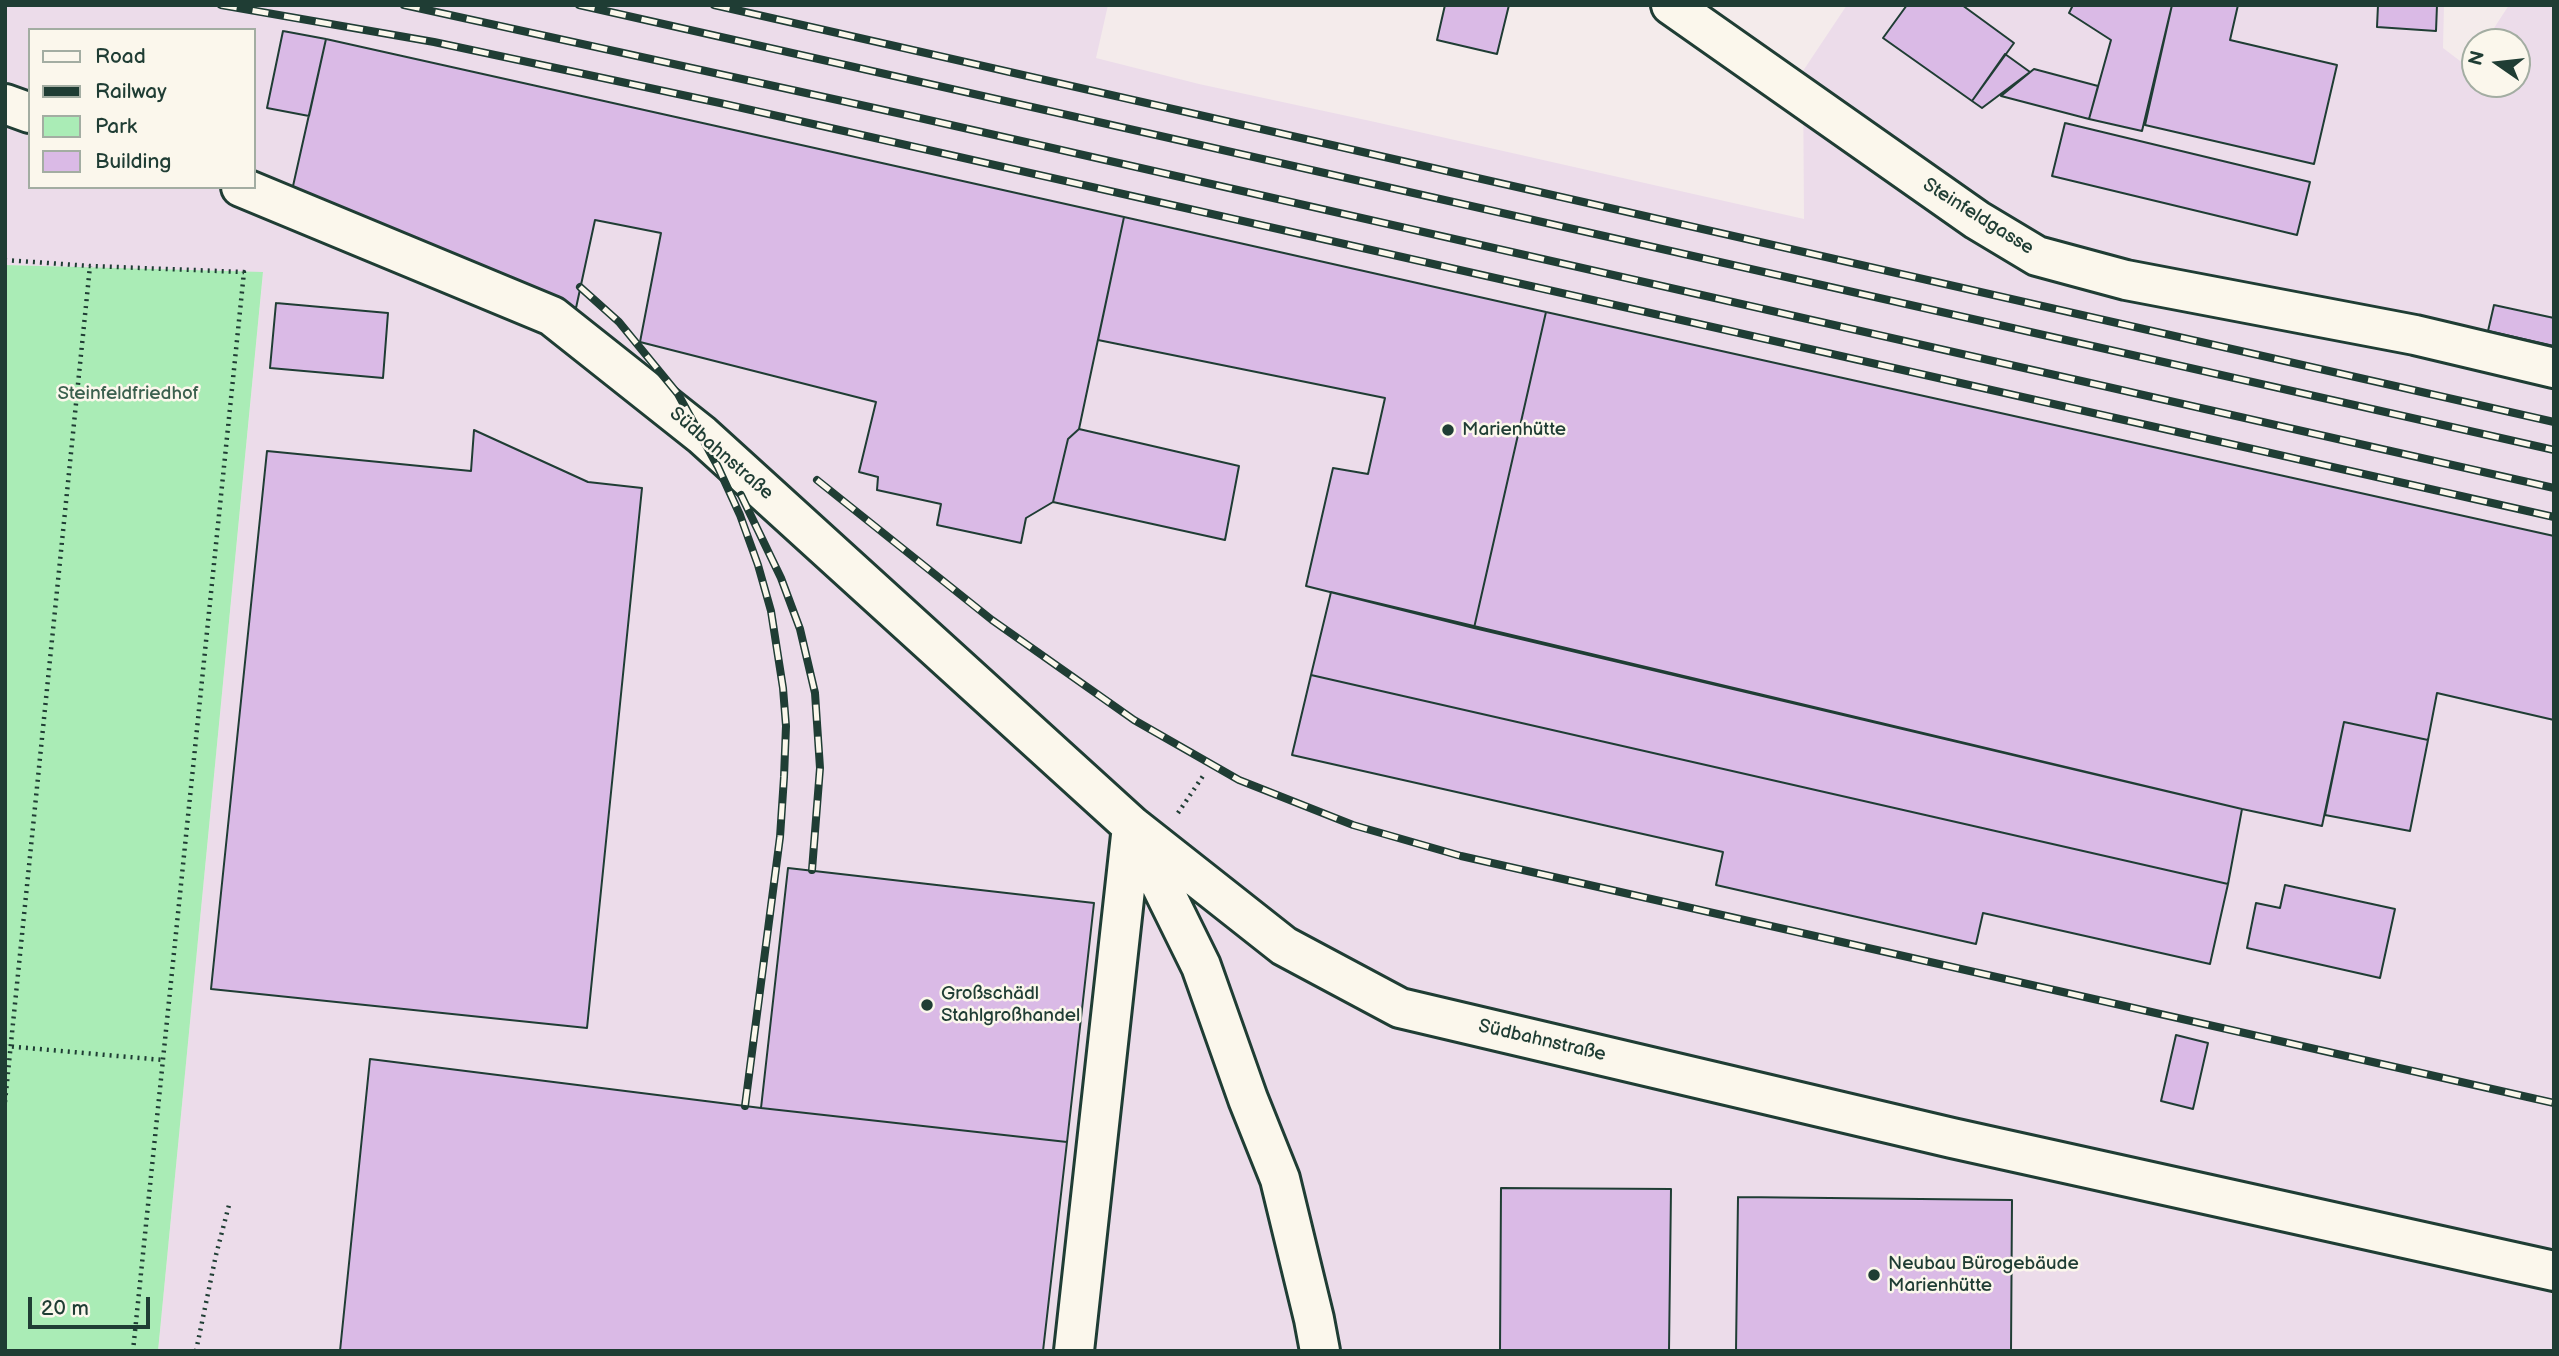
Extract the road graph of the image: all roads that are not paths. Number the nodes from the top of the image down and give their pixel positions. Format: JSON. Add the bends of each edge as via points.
{"nodes":[{"id":1,"x":1671,"y":5,"type":"edge"},
{"id":2,"x":5,"y":104,"type":"edge"},
{"id":3,"x":28,"y":112,"type":"edge"},
{"id":4,"x":246,"y":189,"type":"edge"},
{"id":5,"x":2554,"y":368,"type":"edge"},
{"id":6,"x":1147,"y":837,"type":"junction"},
{"id":7,"x":2554,"y":1271,"type":"edge"},
{"id":8,"x":1074,"y":1351,"type":"edge"},
{"id":9,"x":1320,"y":1351,"type":"edge"}],
"edges":[{"from":1,"to":5,"type":"street","name":"Steinfeldgasse","via":[[1977,220],[2038,256],[2126,280],[2415,335]]},
{"from":2,"to":3,"type":"street"},
{"from":4,"to":6,"type":"street","name":"Südbahnstraße","via":[[552,316],[702,435]]},
{"from":6,"to":7,"type":"street","name":"Südbahnstraße","via":[[1284,946],[1401,1008],[2001,1149]]},
{"from":6,"to":8,"type":"street"},
{"from":6,"to":9,"type":"street","name":"Südbahnstraße","via":[[1201,966],[1280,1179]]}]}
